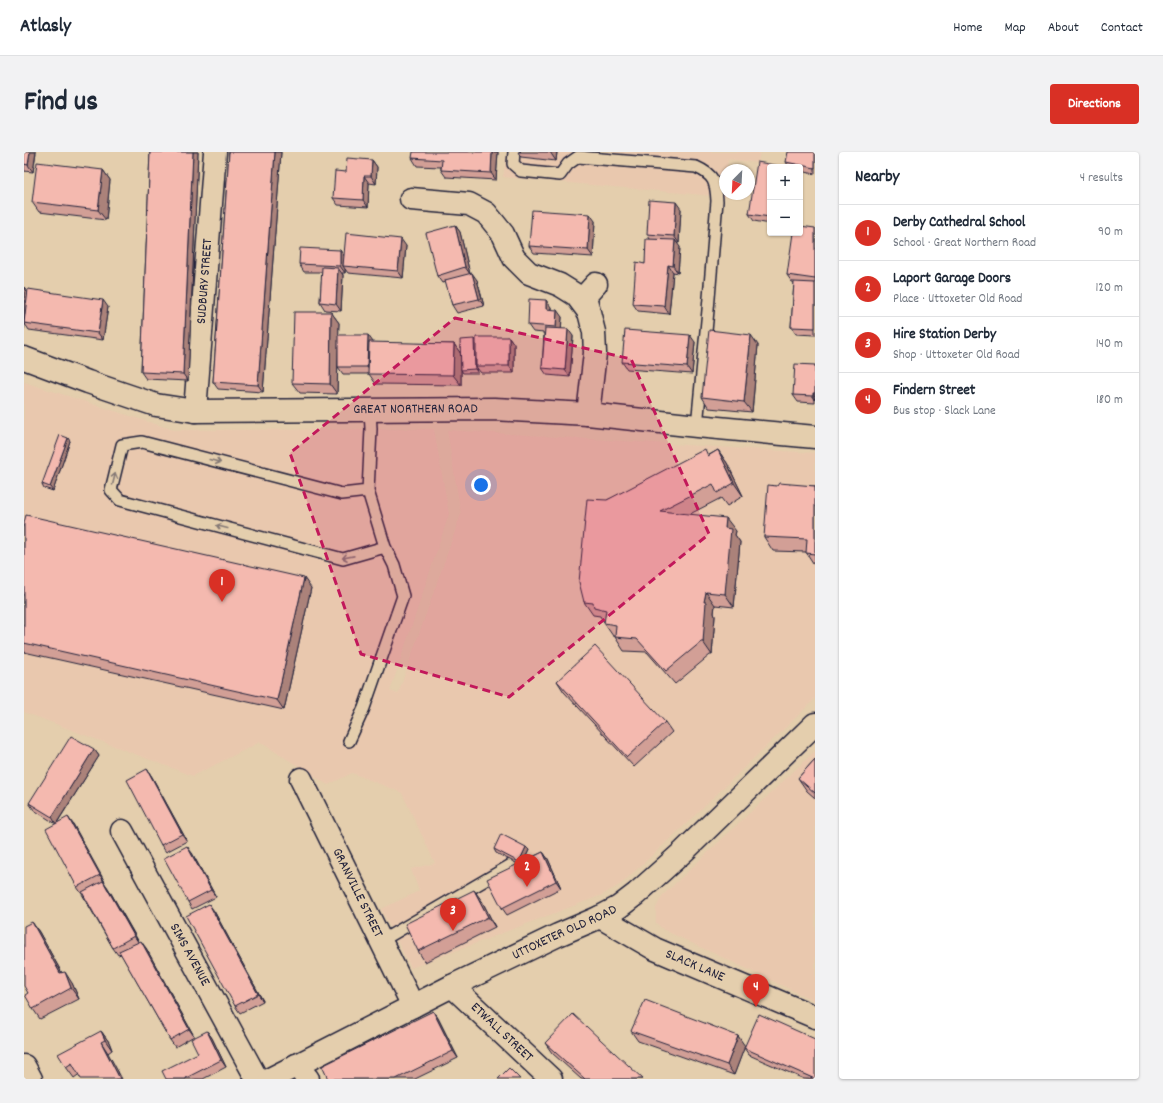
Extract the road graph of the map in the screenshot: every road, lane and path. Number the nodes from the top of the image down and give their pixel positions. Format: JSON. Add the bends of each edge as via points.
{"nodes":[{"id":1,"x":216,"y":152,"type":"edge"},
{"id":2,"x":514,"y":152,"type":"edge"},
{"id":3,"x":412,"y":199,"type":"dead end"},
{"id":4,"x":596,"y":284,"type":"dead end"},
{"id":5,"x":588,"y":310,"type":"junction"},
{"id":6,"x":24,"y":358,"type":"edge"},
{"id":7,"x":370,"y":409,"type":"junction"},
{"id":8,"x":195,"y":411,"type":"junction"},
{"id":9,"x":588,"y":414,"type":"junction"},
{"id":10,"x":697,"y":426,"type":"junction"},
{"id":11,"x":815,"y":437,"type":"edge"},
{"id":12,"x":368,"y":491,"type":"junction"},
{"id":13,"x":385,"y":547,"type":"junction"},
{"id":14,"x":815,"y":724,"type":"edge"},
{"id":15,"x":349,"y":741,"type":"dead end"},
{"id":16,"x":301,"y":779,"type":"dead end"},
{"id":17,"x":122,"y":830,"type":"dead end"},
{"id":18,"x":511,"y":864,"type":"edge"},
{"id":19,"x":600,"y":917,"type":"junction"},
{"id":20,"x":381,"y":941,"type":"junction"},
{"id":21,"x":452,"y":986,"type":"junction"},
{"id":22,"x":413,"y":1006,"type":"junction"},
{"id":23,"x":815,"y":1016,"type":"edge"},
{"id":24,"x":24,"y":1066,"type":"edge"},
{"id":25,"x":302,"y":1072,"type":"edge"},
{"id":26,"x":32,"y":1079,"type":"edge"},
{"id":27,"x":257,"y":1079,"type":"edge"},
{"id":28,"x":270,"y":1079,"type":"edge"},
{"id":29,"x":551,"y":1079,"type":"edge"}],
"edges":[{"from":1,"to":8,"type":"street","name":"SUDBURY STREET"},
{"from":2,"to":10,"type":"lane","via":[[512,164],[521,171],[560,175],[578,156],[696,167],[706,171],[713,178],[717,201]]},
{"from":3,"to":5,"type":"street","via":[[469,204],[486,213],[503,234],[514,258],[529,273],[560,285],[576,295]]},
{"from":4,"to":5,"type":"street","via":[[585,296]]},
{"from":5,"to":9,"type":"street","via":[[594,332],[595,353]]},
{"from":6,"to":8,"type":"street","name":"GREAT NORTHERN ROAD","via":[[156,405]]},
{"from":7,"to":8,"type":"street","name":"GREAT NORTHERN ROAD"},
{"from":7,"to":9,"type":"street","name":"GREAT NORTHERN ROAD","via":[[494,409]]},
{"from":7,"to":12,"type":"lane"},
{"from":9,"to":10,"type":"street","name":"GREAT NORTHERN ROAD"},
{"from":10,"to":11,"type":"street","name":"GREAT NORTHERN ROAD"},
{"from":12,"to":13,"type":"lane"},
{"from":13,"to":12,"type":"lane","one_way":true,"via":[[343,559],[120,500],[111,490],[122,445],[142,442],[342,494]]},
{"from":13,"to":15,"type":"lane","via":[[403,596],[364,708]]},
{"from":14,"to":19,"type":"street","name":"UTTOXETER OLD ROAD","via":[[684,851],[636,894]]},
{"from":16,"to":20,"type":"street","name":"GRANVILLE STREET"},
{"from":17,"to":27,"type":"street","name":"SIMS AVENUE"},
{"from":18,"to":20,"type":"lane"},
{"from":19,"to":21,"type":"street","name":"UTTOXETER OLD ROAD"},
{"from":19,"to":23,"type":"street","name":"SLACK LANE","via":[[655,949]]},
{"from":20,"to":22,"type":"street","name":"GRANVILLE STREET"},
{"from":21,"to":22,"type":"street","name":"UTTOXETER OLD ROAD"},
{"from":21,"to":29,"type":"street","name":"ETWALL STREET"},
{"from":22,"to":25,"type":"street","name":"UTTOXETER OLD ROAD"},
{"from":24,"to":26,"type":"street"},
{"from":25,"to":28,"type":"street","name":"UTTOXETER OLD ROAD"}]}
